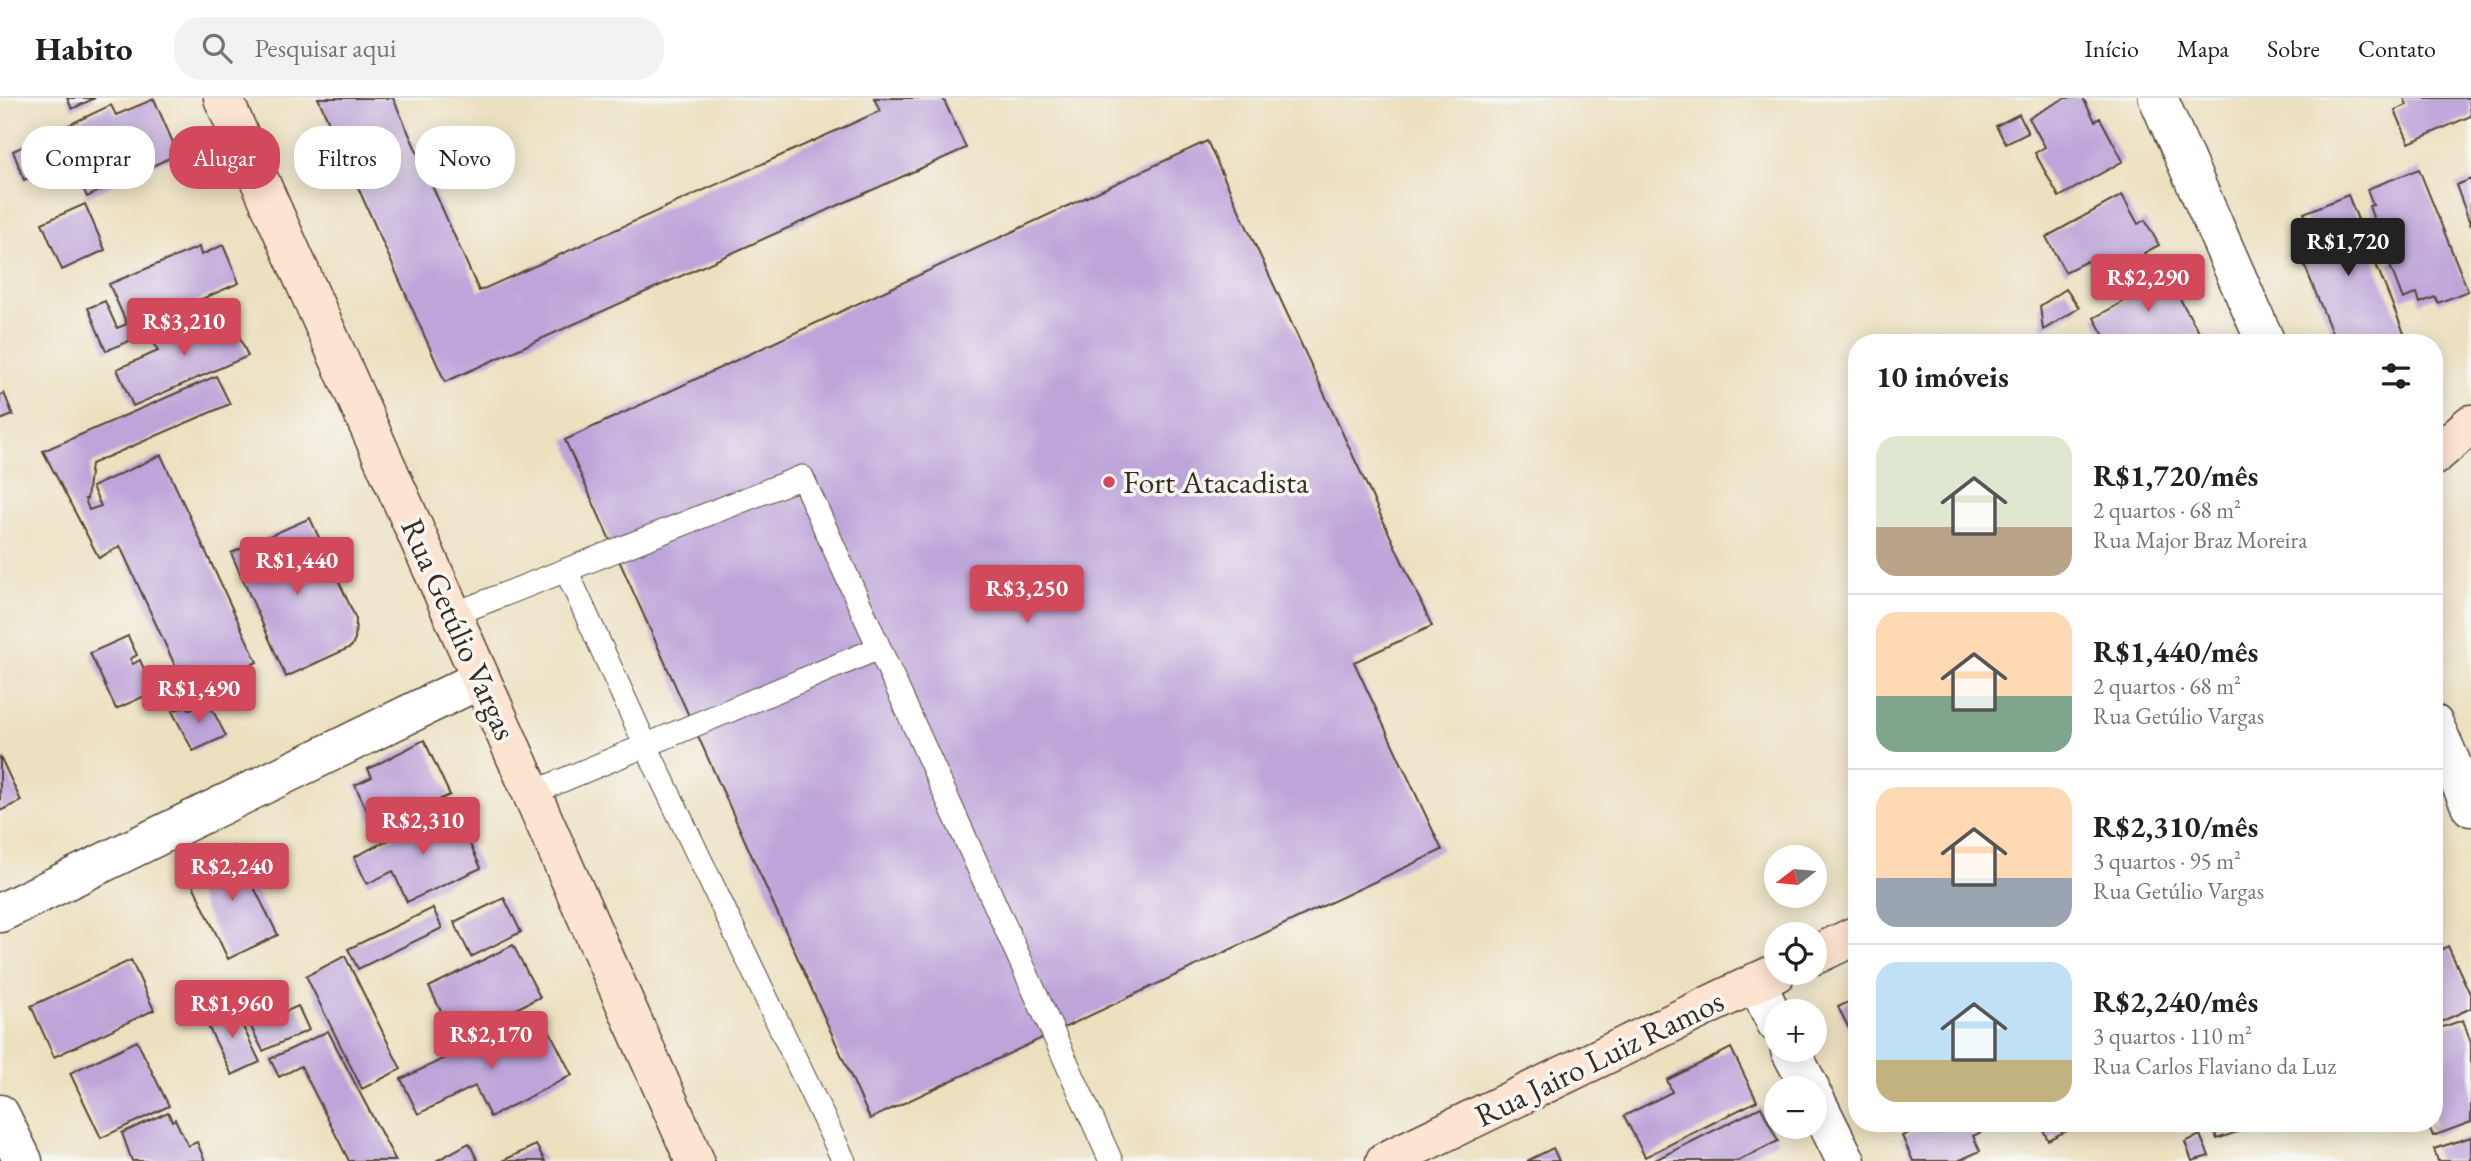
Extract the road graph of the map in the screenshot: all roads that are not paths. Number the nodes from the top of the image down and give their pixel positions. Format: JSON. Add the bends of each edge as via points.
{"nodes":[{"id":1,"x":223,"y":98,"type":"edge"},
{"id":2,"x":2158,"y":98,"type":"edge"},
{"id":3,"x":2262,"y":334,"type":"edge"},
{"id":4,"x":2471,"y":424,"type":"edge"},
{"id":5,"x":2443,"y":448,"type":"edge"},
{"id":6,"x":566,"y":570,"type":"junction"},
{"id":7,"x":453,"y":615,"type":"junction"},
{"id":8,"x":879,"y":648,"type":"junction"},
{"id":9,"x":481,"y":679,"type":"junction"},
{"id":10,"x":2443,"y":744,"type":"edge"},
{"id":11,"x":646,"y":746,"type":"junction"},
{"id":12,"x":532,"y":793,"type":"junction"},
{"id":13,"x":2471,"y":807,"type":"edge"},
{"id":14,"x":0,"y":913,"type":"edge"},
{"id":15,"x":1848,"y":939,"type":"edge"},
{"id":16,"x":1827,"y":949,"type":"edge"},
{"id":17,"x":1764,"y":979,"type":"edge"},
{"id":18,"x":0,"y":1114,"type":"edge"},
{"id":19,"x":1827,"y":1123,"type":"edge"},
{"id":20,"x":23,"y":1161,"type":"edge"},
{"id":21,"x":695,"y":1161,"type":"edge"},
{"id":22,"x":844,"y":1161,"type":"edge"},
{"id":23,"x":1109,"y":1161,"type":"edge"},
{"id":24,"x":1385,"y":1161,"type":"edge"},
{"id":25,"x":1846,"y":1161,"type":"edge"}],
"edges":[{"from":1,"to":7,"type":"street","name":"Rua Getúlio Vargas"},
{"from":2,"to":3,"type":"street"},
{"from":4,"to":5,"type":"street"},
{"from":6,"to":7,"type":"lane"},
{"from":6,"to":8,"type":"lane","via":[[802,477]]},
{"from":6,"to":11,"type":"lane"},
{"from":7,"to":9,"type":"street","name":"Rua Getúlio Vargas"},
{"from":8,"to":11,"type":"lane"},
{"from":8,"to":23,"type":"lane"},
{"from":9,"to":12,"type":"street","name":"Rua Getúlio Vargas"},
{"from":9,"to":14,"type":"street"},
{"from":10,"to":13,"type":"street"},
{"from":11,"to":12,"type":"lane"},
{"from":11,"to":22,"type":"lane"},
{"from":12,"to":21,"type":"street","name":"Rua Getúlio Vargas"},
{"from":15,"to":16,"type":"street"},
{"from":17,"to":24,"type":"street","name":"Rua Jairo Luiz Ramos"},
{"from":18,"to":20,"type":"street"},
{"from":19,"to":25,"type":"street"}]}
